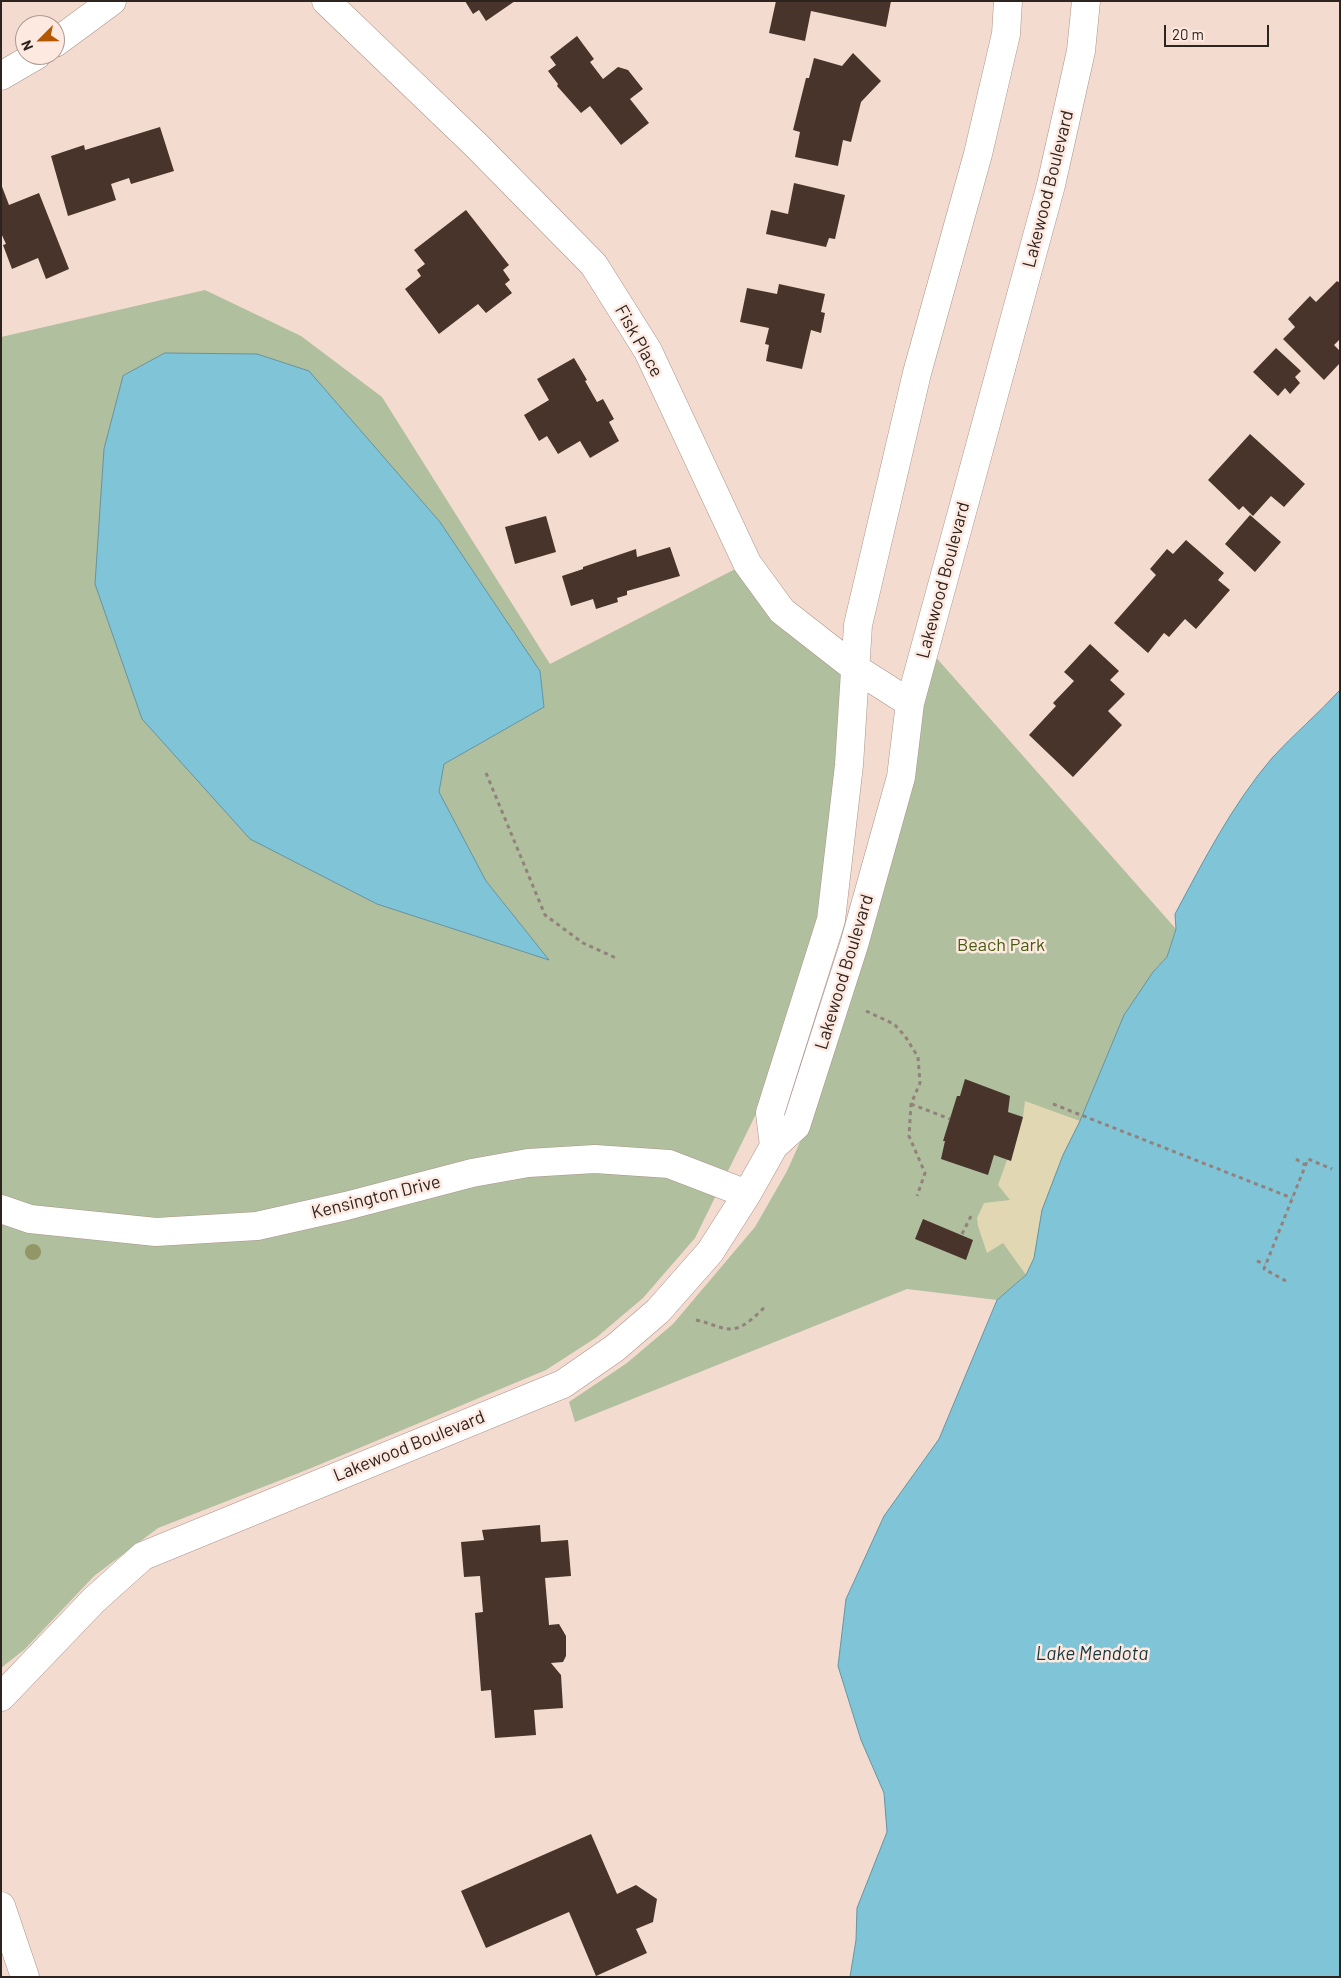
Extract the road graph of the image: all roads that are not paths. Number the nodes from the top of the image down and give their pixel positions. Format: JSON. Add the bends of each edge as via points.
{"nodes":[{"id":1,"x":112,"y":1,"type":"edge"},
{"id":2,"x":326,"y":1,"type":"edge"},
{"id":3,"x":1008,"y":1,"type":"edge"},
{"id":4,"x":1086,"y":1,"type":"edge"},
{"id":5,"x":65,"y":35,"type":"edge"},
{"id":6,"x":20,"y":65,"type":"edge"},
{"id":7,"x":1,"y":76,"type":"edge"},
{"id":8,"x":855,"y":668,"type":"junction"},
{"id":9,"x":910,"y":703,"type":"junction"},
{"id":10,"x":774,"y":1146,"type":"junction"},
{"id":11,"x":747,"y":1194,"type":"junction"},
{"id":12,"x":1,"y":1209,"type":"edge"},
{"id":13,"x":1,"y":1697,"type":"edge"},
{"id":14,"x":1,"y":1906,"type":"edge"},
{"id":15,"x":25,"y":1977,"type":"edge"}],
"edges":[{"from":1,"to":5,"type":"street"},
{"from":2,"to":8,"type":"street","name":"Fisk Place","via":[[476,145],[594,265],[648,352],[747,563],[782,611]]},
{"from":3,"to":8,"type":"street","name":"Lakewood Boulevard","via":[[1006,34],[978,154],[917,373],[858,625]]},
{"from":4,"to":9,"type":"street","name":"Lakewood Boulevard","via":[[1081,51],[1052,185]]},
{"from":6,"to":7,"type":"street"},
{"from":8,"to":9,"type":"street","name":"Fisk Place"},
{"from":8,"to":10,"type":"street","name":"Lakewood Boulevard","via":[[849,765],[831,920],[770,1113]]},
{"from":9,"to":10,"type":"street","name":"Lakewood Boulevard","via":[[901,777],[854,945],[796,1126]]},
{"from":10,"to":11,"type":"street","name":"Lakewood Boulevard"},
{"from":11,"to":12,"type":"street","name":"Kensington Drive","via":[[669,1164],[595,1160],[528,1163],[472,1173],[257,1226],[156,1232],[30,1219]]},
{"from":11,"to":13,"type":"street","name":"Lakewood Boulevard","via":[[710,1252],[658,1312],[615,1348],[563,1384],[143,1556],[94,1600]]},
{"from":14,"to":15,"type":"street"}]}
